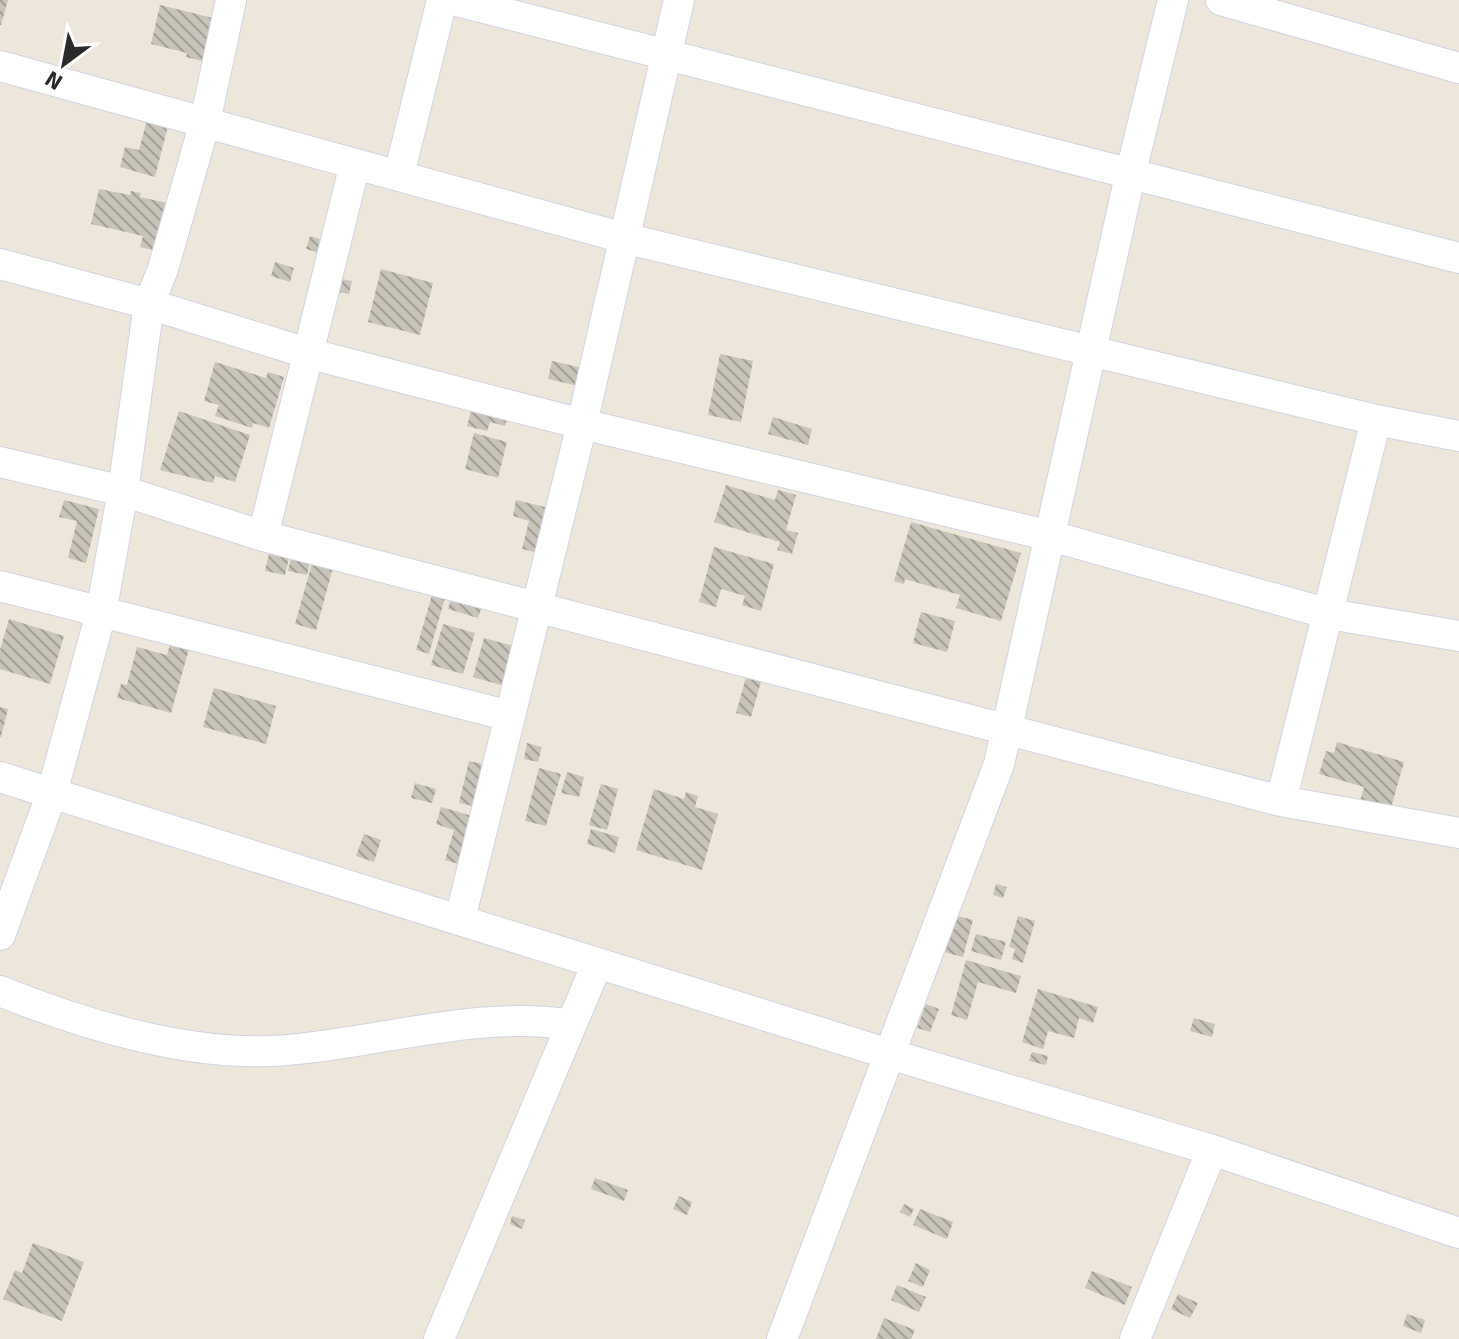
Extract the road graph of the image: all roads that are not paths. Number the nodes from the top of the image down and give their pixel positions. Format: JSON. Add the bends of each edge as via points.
{"nodes":[{"id":1,"x":231,"y":0,"type":"edge"},
{"id":2,"x":442,"y":0,"type":"edge"},
{"id":3,"x":453,"y":0,"type":"edge"},
{"id":4,"x":679,"y":0,"type":"edge"},
{"id":5,"x":1173,"y":0,"type":"edge"},
{"id":6,"x":1221,"y":0,"type":"edge"},
{"id":7,"x":668,"y":57,"type":"junction"},
{"id":8,"x":0,"y":66,"type":"edge"},
{"id":9,"x":1459,"y":68,"type":"edge"},
{"id":10,"x":205,"y":122,"type":"junction"},
{"id":11,"x":355,"y":164,"type":"junction"},
{"id":12,"x":399,"y":175,"type":"junction"},
{"id":13,"x":1130,"y":176,"type":"junction"},
{"id":14,"x":624,"y":238,"type":"junction"},
{"id":15,"x":1459,"y":258,"type":"edge"},
{"id":16,"x":0,"y":264,"type":"edge"},
{"id":17,"x":149,"y":304,"type":"junction"},
{"id":18,"x":1092,"y":349,"type":"junction"},
{"id":19,"x":307,"y":353,"type":"junction"},
{"id":20,"x":1376,"y":420,"type":"junction"},
{"id":21,"x":582,"y":424,"type":"junction"},
{"id":22,"x":1459,"y":436,"type":"edge"},
{"id":23,"x":0,"y":462,"type":"edge"},
{"id":24,"x":123,"y":491,"type":"junction"},
{"id":25,"x":263,"y":536,"type":"junction"},
{"id":26,"x":1051,"y":536,"type":"junction"},
{"id":27,"x":0,"y":586,"type":"edge"},
{"id":28,"x":536,"y":608,"type":"junction"},
{"id":29,"x":101,"y":613,"type":"junction"},
{"id":30,"x":1329,"y":614,"type":"junction"},
{"id":31,"x":1459,"y":636,"type":"edge"},
{"id":32,"x":510,"y":716,"type":"junction"},
{"id":33,"x":1008,"y":730,"type":"junction"},
{"id":34,"x":0,"y":777,"type":"edge"},
{"id":35,"x":52,"y":793,"type":"junction"},
{"id":36,"x":1281,"y":801,"type":"junction"},
{"id":37,"x":1459,"y":833,"type":"edge"},
{"id":38,"x":460,"y":919,"type":"junction"},
{"id":39,"x":0,"y":935,"type":"edge"},
{"id":40,"x":597,"y":964,"type":"junction"},
{"id":41,"x":0,"y":991,"type":"edge"},
{"id":42,"x":571,"y":1025,"type":"junction"},
{"id":43,"x":889,"y":1054,"type":"junction"},
{"id":44,"x":1212,"y":1150,"type":"junction"},
{"id":45,"x":1459,"y":1233,"type":"edge"},
{"id":46,"x":439,"y":1339,"type":"edge"},
{"id":47,"x":782,"y":1339,"type":"edge"},
{"id":48,"x":1135,"y":1339,"type":"edge"}],
"edges":[{"from":1,"to":10,"type":"street"},
{"from":2,"to":12,"type":"street"},
{"from":3,"to":7,"type":"street"},
{"from":4,"to":7,"type":"street"},
{"from":5,"to":13,"type":"street"},
{"from":6,"to":9,"type":"street"},
{"from":7,"to":13,"type":"street"},
{"from":7,"to":14,"type":"street"},
{"from":8,"to":10,"type":"street"},
{"from":10,"to":11,"type":"street"},
{"from":10,"to":17,"type":"street"},
{"from":11,"to":12,"type":"street"},
{"from":11,"to":19,"type":"street"},
{"from":12,"to":14,"type":"street"},
{"from":13,"to":15,"type":"street"},
{"from":13,"to":18,"type":"street"},
{"from":14,"to":18,"type":"street"},
{"from":14,"to":21,"type":"street"},
{"from":16,"to":17,"type":"street"},
{"from":17,"to":19,"type":"street"},
{"from":17,"to":24,"type":"street"},
{"from":18,"to":20,"type":"street"},
{"from":18,"to":26,"type":"street"},
{"from":19,"to":21,"type":"street"},
{"from":19,"to":25,"type":"street"},
{"from":20,"to":22,"type":"street"},
{"from":20,"to":30,"type":"street"},
{"from":21,"to":26,"type":"street"},
{"from":21,"to":28,"type":"street"},
{"from":23,"to":24,"type":"street"},
{"from":24,"to":25,"type":"street"},
{"from":24,"to":29,"type":"street"},
{"from":25,"to":28,"type":"street"},
{"from":26,"to":30,"type":"street"},
{"from":26,"to":33,"type":"street"},
{"from":27,"to":29,"type":"street"},
{"from":28,"to":32,"type":"street"},
{"from":28,"to":33,"type":"street"},
{"from":29,"to":32,"type":"street"},
{"from":29,"to":35,"type":"street"},
{"from":30,"to":31,"type":"street"},
{"from":30,"to":36,"type":"street"},
{"from":32,"to":38,"type":"street"},
{"from":33,"to":36,"type":"street"},
{"from":33,"to":43,"type":"street"},
{"from":34,"to":35,"type":"street"},
{"from":35,"to":38,"type":"street"},
{"from":35,"to":39,"type":"street"},
{"from":36,"to":37,"type":"street"},
{"from":38,"to":40,"type":"street"},
{"from":40,"to":42,"type":"street"},
{"from":40,"to":43,"type":"street"},
{"from":41,"to":42,"type":"street","via":[[148,1039],[272,1051],[524,1020]]},
{"from":42,"to":46,"type":"street"},
{"from":43,"to":44,"type":"street"},
{"from":43,"to":47,"type":"street"},
{"from":44,"to":45,"type":"street"},
{"from":44,"to":48,"type":"street"}]}
